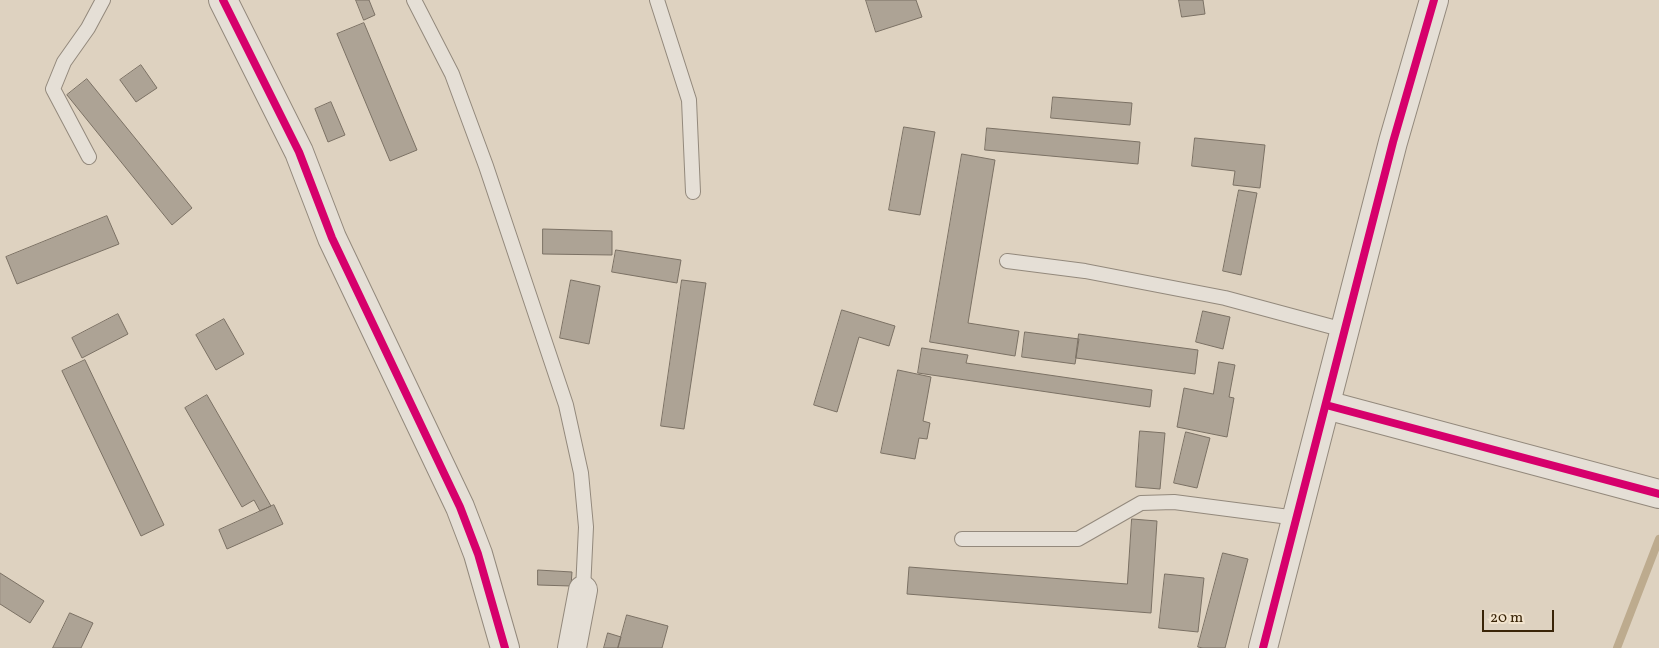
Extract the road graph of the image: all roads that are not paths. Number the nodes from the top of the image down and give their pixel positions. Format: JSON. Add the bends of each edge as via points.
{"nodes":[{"id":1,"x":103,"y":0,"type":"edge"},
{"id":2,"x":223,"y":0,"type":"edge"},
{"id":3,"x":414,"y":0,"type":"edge"},
{"id":4,"x":657,"y":0,"type":"edge"},
{"id":5,"x":1434,"y":0,"type":"edge"},
{"id":6,"x":89,"y":157,"type":"dead end"},
{"id":7,"x":693,"y":192,"type":"dead end"},
{"id":8,"x":1007,"y":261,"type":"dead end"},
{"id":9,"x":1344,"y":330,"type":"junction"},
{"id":10,"x":1326,"y":405,"type":"junction"},
{"id":11,"x":1659,"y":494,"type":"edge"},
{"id":12,"x":1297,"y":518,"type":"junction"},
{"id":13,"x":962,"y":539,"type":"dead end"},
{"id":14,"x":584,"y":590,"type":"joint"},
{"id":15,"x":505,"y":648,"type":"edge"},
{"id":16,"x":572,"y":648,"type":"edge"},
{"id":17,"x":1264,"y":648,"type":"edge"}],
"edges":[{"from":1,"to":6,"type":"lane","via":[[64,62],[53,89]]},
{"from":2,"to":15,"type":"street","via":[[299,152],[332,238],[460,507],[478,554]]},
{"from":3,"to":14,"type":"lane","via":[[452,74],[566,405],[581,473],[586,527]]},
{"from":4,"to":7,"type":"lane","via":[[689,100]]},
{"from":5,"to":9,"type":"street"},
{"from":8,"to":9,"type":"lane","via":[[1085,271],[1225,298]]},
{"from":9,"to":10,"type":"street"},
{"from":10,"to":11,"type":"street"},
{"from":10,"to":12,"type":"street"},
{"from":12,"to":13,"type":"lane","via":[[1174,502],[1141,503],[1078,539]]},
{"from":12,"to":17,"type":"street"},
{"from":14,"to":16,"type":"street"}]}
